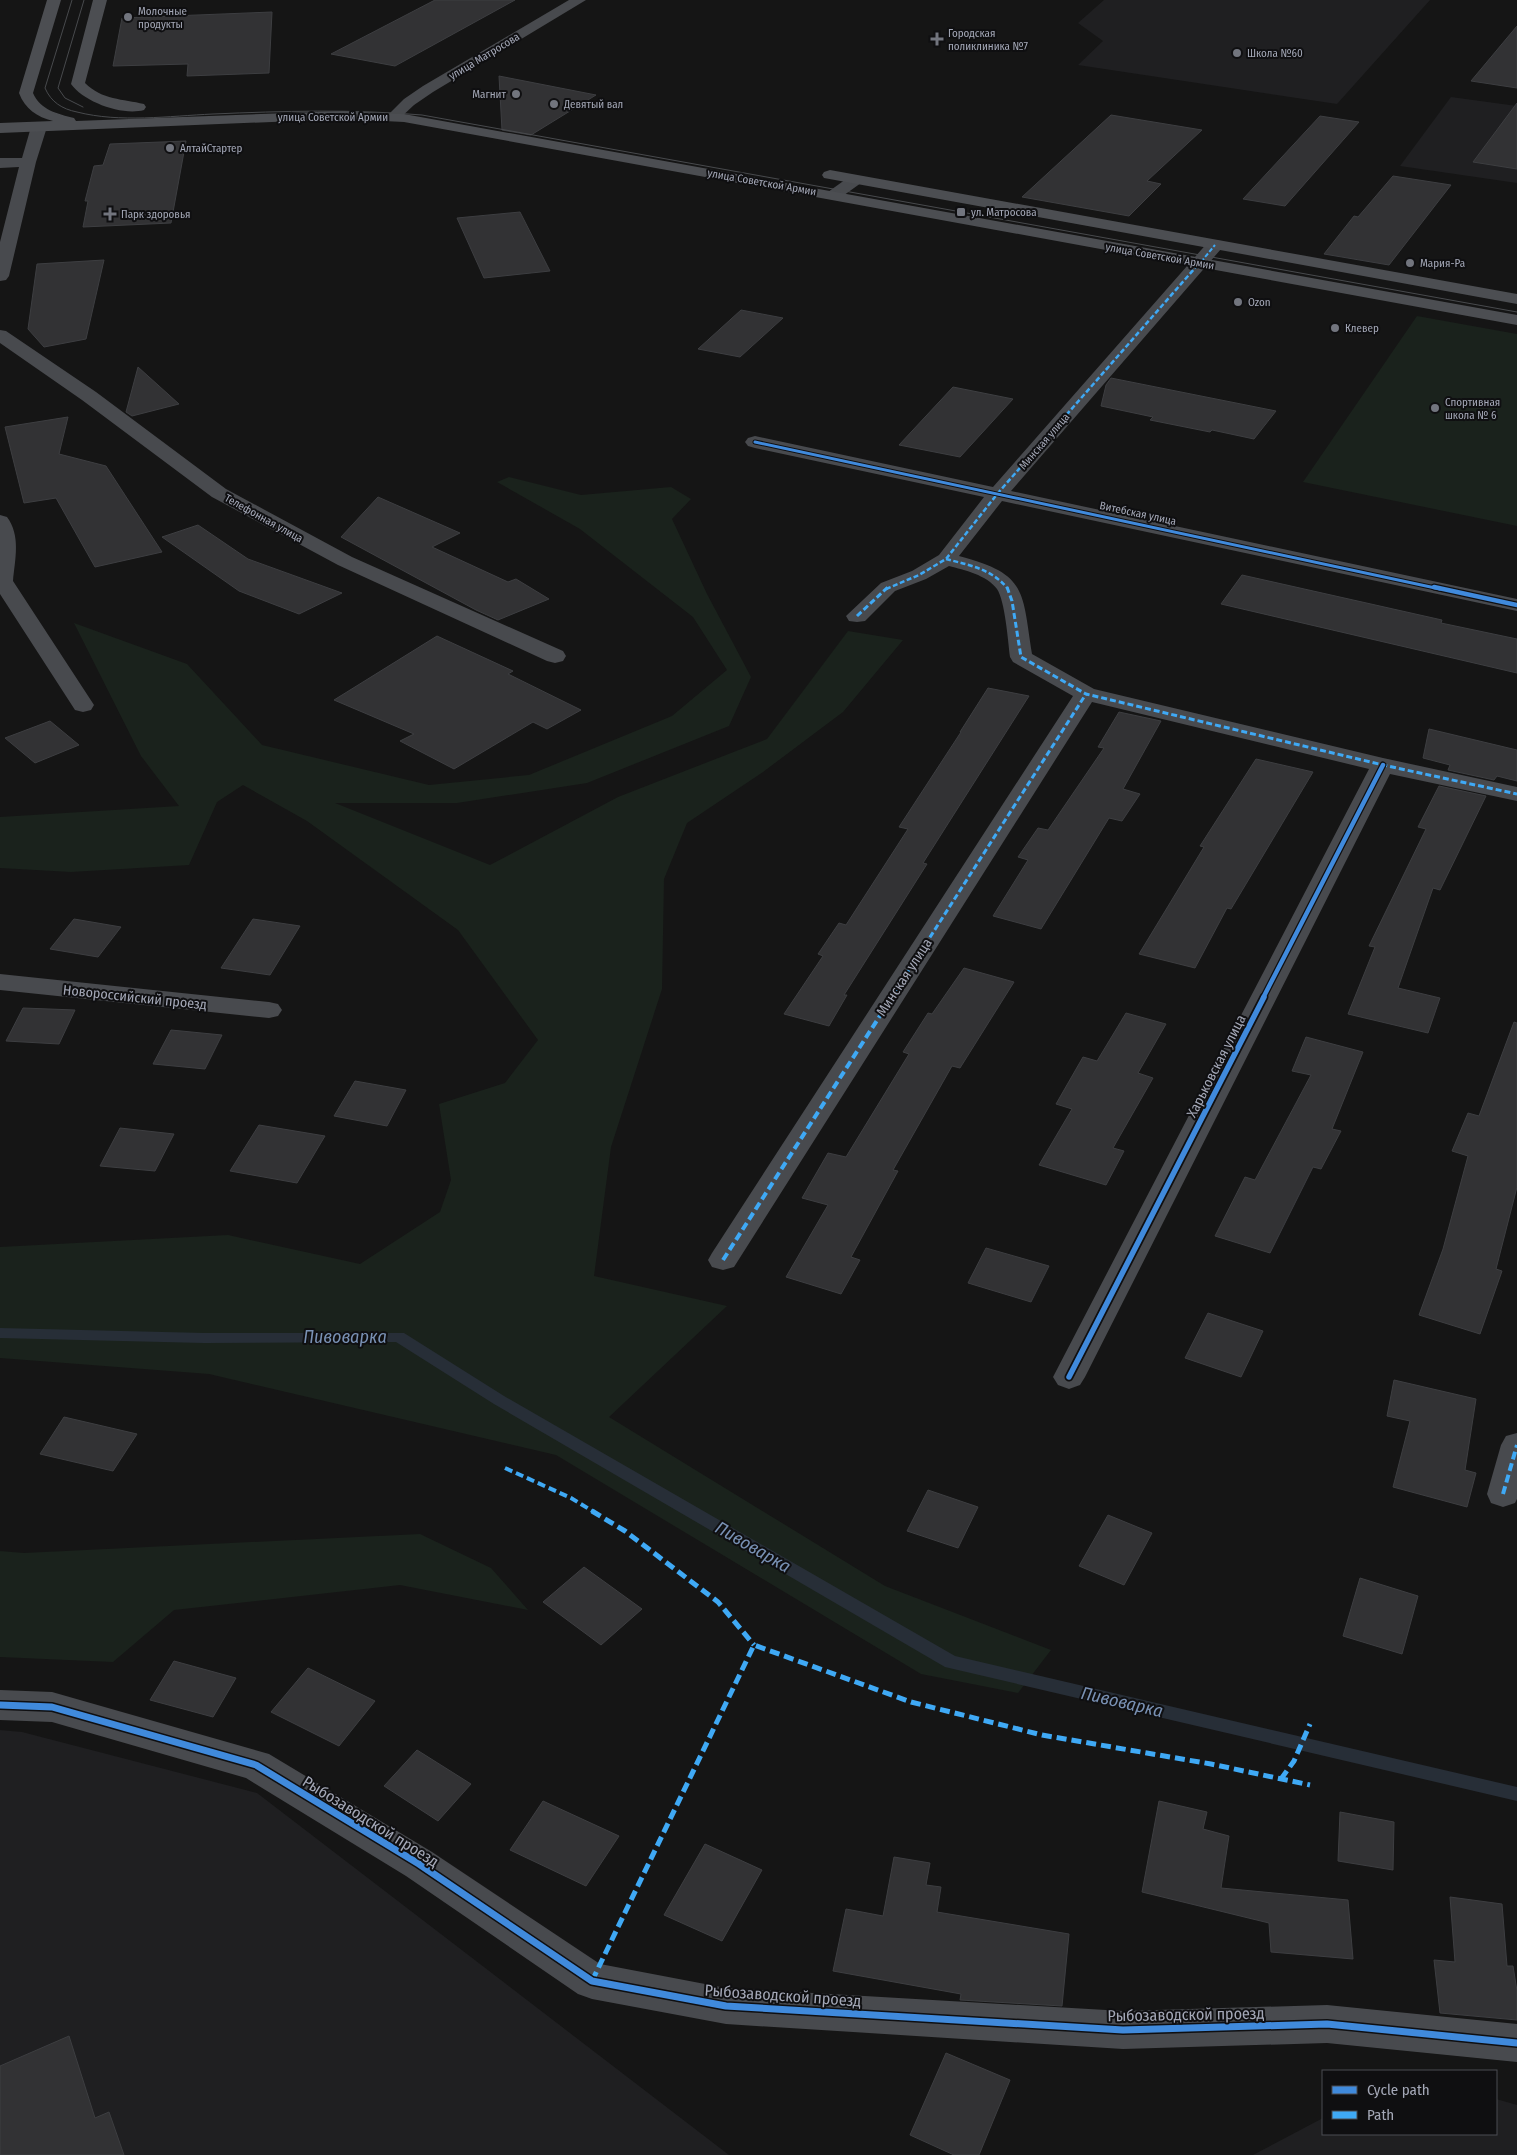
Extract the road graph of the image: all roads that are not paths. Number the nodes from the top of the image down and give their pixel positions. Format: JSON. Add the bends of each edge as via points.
{"nodes":[{"id":1,"x":54,"y":0,"type":"edge"},
{"id":2,"x":100,"y":0,"type":"edge"},
{"id":3,"x":578,"y":0,"type":"edge"},
{"id":4,"x":84,"y":92,"type":"junction"},
{"id":5,"x":384,"y":100,"type":"dead end"},
{"id":6,"x":409,"y":102,"type":"junction"},
{"id":7,"x":428,"y":104,"type":"dead end"},
{"id":8,"x":158,"y":106,"type":"dead end"},
{"id":9,"x":139,"y":107,"type":"junction"},
{"id":10,"x":20,"y":111,"type":"dead end"},
{"id":11,"x":75,"y":112,"type":"junction"},
{"id":12,"x":393,"y":117,"type":"junction"},
{"id":13,"x":39,"y":119,"type":"junction"},
{"id":14,"x":97,"y":124,"type":"junction"},
{"id":15,"x":0,"y":128,"type":"edge"},
{"id":16,"x":28,"y":162,"type":"junction"},
{"id":17,"x":0,"y":163,"type":"edge"},
{"id":18,"x":814,"y":173,"type":"dead end"},
{"id":19,"x":855,"y":180,"type":"junction"},
{"id":20,"x":834,"y":196,"type":"junction"},
{"id":21,"x":1215,"y":245,"type":"junction"},
{"id":22,"x":1198,"y":263,"type":"junction"},
{"id":23,"x":0,"y":276,"type":"edge"},
{"id":24,"x":1517,"y":299,"type":"edge"},
{"id":25,"x":1517,"y":320,"type":"edge"},
{"id":26,"x":0,"y":334,"type":"edge"},
{"id":27,"x":755,"y":442,"type":"dead end"},
{"id":28,"x":998,"y":493,"type":"junction"},
{"id":29,"x":0,"y":521,"type":"edge"},
{"id":30,"x":946,"y":559,"type":"junction"},
{"id":31,"x":1517,"y":605,"type":"edge"},
{"id":32,"x":857,"y":616,"type":"dead end"},
{"id":33,"x":555,"y":656,"type":"dead end"},
{"id":34,"x":1086,"y":694,"type":"junction"},
{"id":35,"x":84,"y":705,"type":"dead end"},
{"id":36,"x":1382,"y":765,"type":"junction"},
{"id":37,"x":1517,"y":794,"type":"edge"},
{"id":38,"x":0,"y":982,"type":"edge"},
{"id":39,"x":269,"y":1010,"type":"dead end"},
{"id":40,"x":723,"y":1260,"type":"dead end"},
{"id":41,"x":1069,"y":1377,"type":"dead end"},
{"id":42,"x":1517,"y":1445,"type":"edge"},
{"id":43,"x":1503,"y":1494,"type":"dead end"},
{"id":44,"x":0,"y":1705,"type":"edge"},
{"id":45,"x":1517,"y":2043,"type":"edge"}],
"edges":[{"from":1,"to":13,"type":"main road","via":[[26,93]]},
{"from":2,"to":4,"type":"main road","via":[[78,77],[78,84]]},
{"from":3,"to":6,"type":"street","name":"улица Матросова"},
{"from":4,"to":9,"type":"main road","via":[[117,104]]},
{"from":4,"to":11,"type":"main road"},
{"from":5,"to":6,"type":"main road","name":"улица Советской Армии"},
{"from":6,"to":7,"type":"main road","name":"улица Советской Армии"},
{"from":6,"to":12,"type":"street","name":"улица Матросова"},
{"from":8,"to":9,"type":"main road"},
{"from":9,"to":11,"type":"main road"},
{"from":10,"to":13,"type":"main road","name":"улица Советской Армии"},
{"from":11,"to":13,"type":"main road"},
{"from":11,"to":14,"type":"main road"},
{"from":12,"to":14,"type":"main road","name":"улица Советской Армии","via":[[344,115]]},
{"from":12,"to":20,"type":"main road","name":"улица Советской Армии"},
{"from":13,"to":14,"type":"main road","name":"улица Советской Армии"},
{"from":13,"to":15,"type":"main road","name":"улица Советской Армии"},
{"from":13,"to":16,"type":"street"},
{"from":16,"to":17,"type":"street"},
{"from":16,"to":23,"type":"street"},
{"from":18,"to":19,"type":"main road","name":"улица Советской Армии"},
{"from":19,"to":20,"type":"street"},
{"from":19,"to":21,"type":"main road","name":"улица Советской Армии"},
{"from":20,"to":22,"type":"main road","name":"улица Советской Армии"},
{"from":21,"to":22,"type":"street","name":"Минская улица"},
{"from":21,"to":24,"type":"main road","name":"улица Советской Армии"},
{"from":22,"to":25,"type":"main road","name":"улица Советской Армии"},
{"from":22,"to":28,"type":"street","name":"Минская улица"},
{"from":26,"to":33,"type":"street","name":"Телефонная улица","via":[[219,493],[345,561]]},
{"from":27,"to":28,"type":"street","name":"Витебская улица"},
{"from":28,"to":30,"type":"street","name":"Минская улица"},
{"from":28,"to":31,"type":"street","name":"Витебская улица"},
{"from":29,"to":35,"type":"street","via":[[7,544],[2,582]]},
{"from":30,"to":32,"type":"street","name":"Минская улица","via":[[919,575],[888,587]]},
{"from":30,"to":34,"type":"street","via":[[984,570],[999,579],[1008,589],[1021,657]]},
{"from":34,"to":36,"type":"street"},
{"from":34,"to":40,"type":"street","name":"Минская улица"},
{"from":36,"to":37,"type":"street"},
{"from":36,"to":41,"type":"street","name":"Харьковская улица"},
{"from":38,"to":39,"type":"street","name":"Новороссийский проезд"},
{"from":42,"to":43,"type":"street"},
{"from":44,"to":45,"type":"street","name":"Рыбозаводской проезд","via":[[52,1707],[256,1765],[419,1864],[592,1982],[726,2006],[1123,2030],[1327,2024]]}]}
